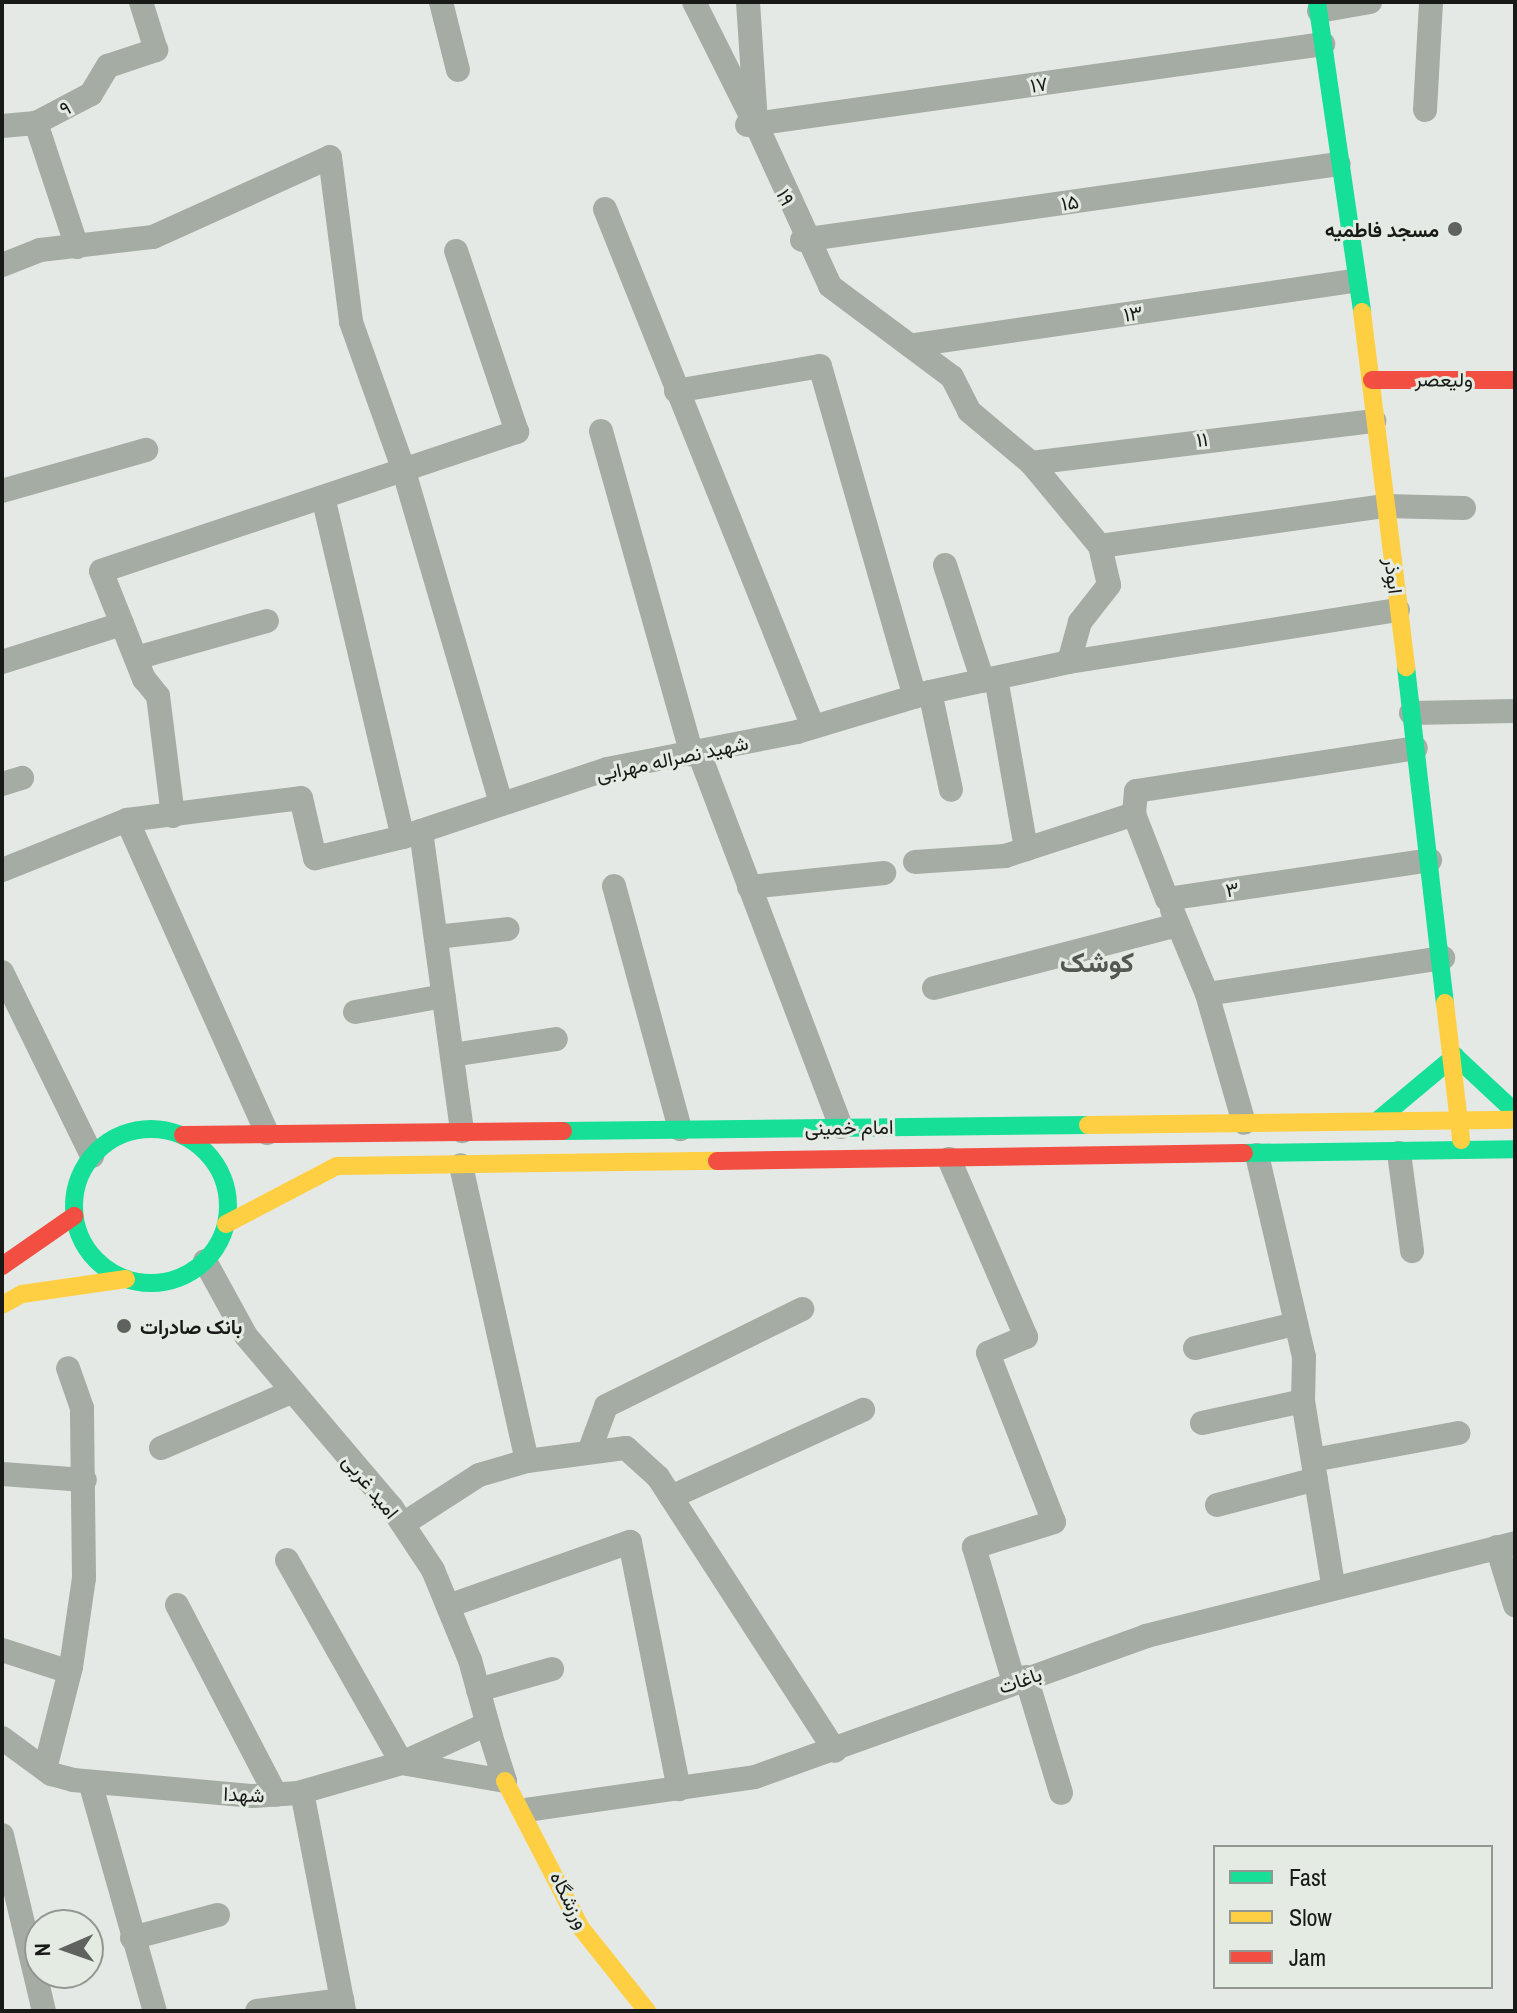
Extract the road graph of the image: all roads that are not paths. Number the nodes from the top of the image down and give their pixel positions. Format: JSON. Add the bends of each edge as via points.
{"nodes":[{"id":1,"x":141,"y":2,"type":"edge"},
{"id":2,"x":441,"y":2,"type":"edge"},
{"id":3,"x":694,"y":2,"type":"edge"},
{"id":4,"x":748,"y":2,"type":"edge"},
{"id":5,"x":1370,"y":2,"type":"edge"},
{"id":6,"x":1431,"y":2,"type":"edge"},
{"id":7,"x":1318,"y":7,"type":"edge"},
{"id":8,"x":1323,"y":44,"type":"junction"},
{"id":9,"x":458,"y":70,"type":"dead end"},
{"id":10,"x":1425,"y":110,"type":"dead end"},
{"id":11,"x":36,"y":123,"type":"junction"},
{"id":12,"x":751,"y":125,"type":"junction"},
{"id":13,"x":2,"y":126,"type":"edge"},
{"id":14,"x":1339,"y":164,"type":"junction"},
{"id":15,"x":605,"y":209,"type":"dead end"},
{"id":16,"x":805,"y":240,"type":"junction"},
{"id":17,"x":77,"y":247,"type":"junction"},
{"id":18,"x":456,"y":251,"type":"dead end"},
{"id":19,"x":2,"y":265,"type":"edge"},
{"id":20,"x":1353,"y":281,"type":"junction"},
{"id":21,"x":914,"y":345,"type":"junction"},
{"id":22,"x":1412,"y":379,"type":"junction"},
{"id":23,"x":1372,"y":380,"type":"junction"},
{"id":24,"x":1515,"y":380,"type":"edge"},
{"id":25,"x":676,"y":391,"type":"junction"},
{"id":26,"x":1374,"y":421,"type":"junction"},
{"id":27,"x":601,"y":431,"type":"dead end"},
{"id":28,"x":146,"y":450,"type":"dead end"},
{"id":29,"x":1031,"y":463,"type":"junction"},
{"id":30,"x":403,"y":468,"type":"junction"},
{"id":31,"x":2,"y":491,"type":"edge"},
{"id":32,"x":324,"y":501,"type":"junction"},
{"id":33,"x":1385,"y":506,"type":"junction"},
{"id":34,"x":1464,"y":508,"type":"dead end"},
{"id":35,"x":1100,"y":546,"type":"junction"},
{"id":36,"x":945,"y":565,"type":"dead end"},
{"id":37,"x":1398,"y":610,"type":"junction"},
{"id":38,"x":267,"y":621,"type":"dead end"},
{"id":39,"x":122,"y":624,"type":"junction"},
{"id":40,"x":136,"y":658,"type":"junction"},
{"id":41,"x":2,"y":662,"type":"edge"},
{"id":42,"x":1069,"y":662,"type":"junction"},
{"id":43,"x":989,"y":679,"type":"junction"},
{"id":44,"x":923,"y":694,"type":"junction"},
{"id":45,"x":1515,"y":711,"type":"edge"},
{"id":46,"x":1411,"y":713,"type":"junction"},
{"id":47,"x":813,"y":727,"type":"junction"},
{"id":48,"x":1416,"y":748,"type":"junction"},
{"id":49,"x":696,"y":754,"type":"junction"},
{"id":50,"x":951,"y":790,"type":"dead end"},
{"id":51,"x":1135,"y":802,"type":"junction"},
{"id":52,"x":501,"y":804,"type":"junction"},
{"id":53,"x":173,"y":816,"type":"junction"},
{"id":54,"x":127,"y":820,"type":"junction"},
{"id":55,"x":412,"y":834,"type":"junction"},
{"id":56,"x":1026,"y":849,"type":"junction"},
{"id":57,"x":1430,"y":860,"type":"junction"},
{"id":58,"x":915,"y":862,"type":"dead end"},
{"id":59,"x":2,"y":870,"type":"edge"},
{"id":60,"x":884,"y":873,"type":"dead end"},
{"id":61,"x":614,"y":886,"type":"dead end"},
{"id":62,"x":749,"y":887,"type":"junction"},
{"id":63,"x":1167,"y":899,"type":"junction"},
{"id":64,"x":1178,"y":925,"type":"junction"},
{"id":65,"x":508,"y":929,"type":"dead end"},
{"id":66,"x":436,"y":937,"type":"junction"},
{"id":67,"x":1443,"y":958,"type":"junction"},
{"id":68,"x":2,"y":972,"type":"edge"},
{"id":69,"x":934,"y":988,"type":"dead end"},
{"id":70,"x":1207,"y":994,"type":"junction"},
{"id":71,"x":444,"y":996,"type":"junction"},
{"id":72,"x":355,"y":1012,"type":"dead end"},
{"id":73,"x":556,"y":1039,"type":"dead end"},
{"id":74,"x":452,"y":1055,"type":"junction"},
{"id":75,"x":1455,"y":1056,"type":"junction"},
{"id":76,"x":1515,"y":1112,"type":"edge"},
{"id":77,"x":1460,"y":1120,"type":"junction"},
{"id":78,"x":1515,"y":1120,"type":"edge"},
{"id":79,"x":1377,"y":1121,"type":"junction"},
{"id":80,"x":1244,"y":1123,"type":"junction"},
{"id":81,"x":841,"y":1127,"type":"junction"},
{"id":82,"x":680,"y":1129,"type":"junction"},
{"id":83,"x":462,"y":1131,"type":"junction"},
{"id":84,"x":267,"y":1133,"type":"junction"},
{"id":85,"x":183,"y":1135,"type":"junction"},
{"id":86,"x":1515,"y":1149,"type":"edge"},
{"id":87,"x":1462,"y":1152,"type":"junction"},
{"id":88,"x":1399,"y":1153,"type":"junction"},
{"id":89,"x":1257,"y":1155,"type":"junction"},
{"id":90,"x":92,"y":1156,"type":"junction"},
{"id":91,"x":949,"y":1159,"type":"junction"},
{"id":92,"x":461,"y":1165,"type":"junction"},
{"id":93,"x":74,"y":1216,"type":"junction"},
{"id":94,"x":226,"y":1224,"type":"junction"},
{"id":95,"x":1412,"y":1251,"type":"dead end"},
{"id":96,"x":205,"y":1261,"type":"junction"},
{"id":97,"x":2,"y":1266,"type":"edge"},
{"id":98,"x":126,"y":1279,"type":"junction"},
{"id":99,"x":2,"y":1305,"type":"edge"},
{"id":100,"x":802,"y":1309,"type":"dead end"},
{"id":101,"x":1295,"y":1324,"type":"junction"},
{"id":102,"x":1195,"y":1348,"type":"dead end"},
{"id":103,"x":68,"y":1368,"type":"dead end"},
{"id":104,"x":289,"y":1393,"type":"junction"},
{"id":105,"x":1303,"y":1401,"type":"junction"},
{"id":106,"x":863,"y":1410,"type":"dead end"},
{"id":107,"x":1202,"y":1423,"type":"dead end"},
{"id":108,"x":1459,"y":1433,"type":"dead end"},
{"id":109,"x":161,"y":1448,"type":"dead end"},
{"id":110,"x":589,"y":1452,"type":"junction"},
{"id":111,"x":527,"y":1461,"type":"junction"},
{"id":112,"x":1314,"y":1470,"type":"junction"},
{"id":113,"x":2,"y":1474,"type":"edge"},
{"id":114,"x":85,"y":1480,"type":"junction"},
{"id":115,"x":671,"y":1497,"type":"junction"},
{"id":116,"x":1217,"y":1505,"type":"dead end"},
{"id":117,"x":403,"y":1524,"type":"junction"},
{"id":118,"x":1506,"y":1545,"type":"edge"},
{"id":119,"x":287,"y":1560,"type":"dead end"},
{"id":120,"x":1333,"y":1585,"type":"junction"},
{"id":121,"x":177,"y":1605,"type":"dead end"},
{"id":122,"x":1515,"y":1605,"type":"edge"},
{"id":123,"x":448,"y":1606,"type":"junction"},
{"id":124,"x":2,"y":1650,"type":"edge"},
{"id":125,"x":552,"y":1669,"type":"dead end"},
{"id":126,"x":70,"y":1672,"type":"junction"},
{"id":127,"x":1020,"y":1680,"type":"junction"},
{"id":128,"x":478,"y":1690,"type":"junction"},
{"id":129,"x":489,"y":1730,"type":"junction"},
{"id":130,"x":2,"y":1738,"type":"edge"},
{"id":131,"x":835,"y":1751,"type":"junction"},
{"id":132,"x":402,"y":1763,"type":"junction"},
{"id":133,"x":45,"y":1769,"type":"junction"},
{"id":134,"x":505,"y":1781,"type":"junction"},
{"id":135,"x":90,"y":1782,"type":"junction"},
{"id":136,"x":679,"y":1789,"type":"junction"},
{"id":137,"x":302,"y":1792,"type":"junction"},
{"id":138,"x":1061,"y":1793,"type":"dead end"},
{"id":139,"x":276,"y":1795,"type":"junction"},
{"id":140,"x":526,"y":1810,"type":"junction"},
{"id":141,"x":2,"y":1835,"type":"edge"},
{"id":142,"x":218,"y":1915,"type":"dead end"},
{"id":143,"x":132,"y":1938,"type":"junction"},
{"id":144,"x":343,"y":2006,"type":"edge"},
{"id":145,"x":44,"y":2011,"type":"edge"},
{"id":146,"x":155,"y":2011,"type":"edge"},
{"id":147,"x":257,"y":2011,"type":"edge"},
{"id":148,"x":647,"y":2011,"type":"edge"}],
"edges":[{"from":1,"to":11,"type":"street","name":"۹","via":[[156,50],[108,66],[91,94]]},
{"from":2,"to":9,"type":"street"},
{"from":3,"to":12,"type":"street"},
{"from":4,"to":12,"type":"street","name":"۱۹"},
{"from":5,"to":7,"type":"street"},
{"from":6,"to":10,"type":"street"},
{"from":7,"to":8,"type":"main road","name":"ابوذر"},
{"from":8,"to":12,"type":"street","name":"۱۷"},
{"from":8,"to":14,"type":"main road","name":"ابوذر"},
{"from":11,"to":13,"type":"street"},
{"from":11,"to":17,"type":"street","name":"۹"},
{"from":12,"to":16,"type":"street","name":"۱۹"},
{"from":14,"to":16,"type":"street","name":"۱۵"},
{"from":14,"to":20,"type":"main road","name":"ابوذر"},
{"from":15,"to":25,"type":"street"},
{"from":16,"to":21,"type":"street","name":"۱۹","via":[[830,286]]},
{"from":17,"to":19,"type":"street","via":[[40,250]]},
{"from":17,"to":30,"type":"street","via":[[153,237],[330,157],[351,322]]},
{"from":18,"to":30,"type":"street","via":[[517,432]]},
{"from":20,"to":21,"type":"street","name":"۱۳"},
{"from":20,"to":23,"type":"main road","name":"ابوذر"},
{"from":21,"to":29,"type":"street","name":"۱۹","via":[[952,377],[969,411]]},
{"from":22,"to":23,"type":"main road","name":"ولیعصر"},
{"from":22,"to":24,"type":"main road","name":"ولیعصر"},
{"from":22,"to":26,"type":"main road"},
{"from":23,"to":26,"type":"main road","name":"ابوذر"},
{"from":25,"to":44,"type":"street","via":[[820,366]]},
{"from":25,"to":47,"type":"street"},
{"from":26,"to":29,"type":"street","name":"۱۱"},
{"from":26,"to":33,"type":"main road","name":"ابوذر"},
{"from":27,"to":49,"type":"street"},
{"from":28,"to":31,"type":"street"},
{"from":29,"to":35,"type":"street","name":"۱۹"},
{"from":30,"to":32,"type":"street"},
{"from":30,"to":52,"type":"street"},
{"from":32,"to":39,"type":"street","via":[[101,571]]},
{"from":32,"to":55,"type":"street"},
{"from":33,"to":34,"type":"street"},
{"from":33,"to":35,"type":"street"},
{"from":33,"to":37,"type":"main road","name":"ابوذر"},
{"from":35,"to":42,"type":"street","via":[[1109,585],[1080,622]]},
{"from":36,"to":43,"type":"street"},
{"from":37,"to":42,"type":"street","name":"شهید نصراله مهرابی"},
{"from":37,"to":46,"type":"main road","name":"ابوذر"},
{"from":38,"to":40,"type":"street"},
{"from":39,"to":40,"type":"street"},
{"from":39,"to":41,"type":"street"},
{"from":40,"to":53,"type":"street","via":[[158,696]]},
{"from":42,"to":43,"type":"street","name":"شهید نصراله مهرابی"},
{"from":43,"to":44,"type":"street","name":"شهید نصراله مهرابی"},
{"from":43,"to":56,"type":"street"},
{"from":44,"to":47,"type":"street","name":"شهید نصراله مهرابی"},
{"from":44,"to":50,"type":"street"},
{"from":45,"to":46,"type":"street"},
{"from":46,"to":48,"type":"main road","name":"ابوذر"},
{"from":47,"to":49,"type":"street","name":"شهید نصراله مهرابی"},
{"from":48,"to":51,"type":"street"},
{"from":48,"to":57,"type":"main road","name":"ابوذر"},
{"from":49,"to":52,"type":"street","name":"شهید نصراله مهرابی","via":[[607,769]]},
{"from":49,"to":62,"type":"street"},
{"from":51,"to":56,"type":"street","via":[[1093,828]]},
{"from":51,"to":63,"type":"street"},
{"from":52,"to":55,"type":"street","name":"شهید نصراله مهرابی"},
{"from":53,"to":54,"type":"street","name":"شهید نصراله مهرابی"},
{"from":53,"to":55,"type":"street","name":"شهید نصراله مهرابی","via":[[301,798],[315,858]]},
{"from":54,"to":59,"type":"street","name":"شهید نصراله مهرابی"},
{"from":54,"to":84,"type":"street"},
{"from":55,"to":66,"type":"street"},
{"from":56,"to":58,"type":"street"},
{"from":57,"to":63,"type":"street","name":"۳"},
{"from":57,"to":67,"type":"main road","name":"ابوذر"},
{"from":60,"to":62,"type":"street"},
{"from":61,"to":82,"type":"street"},
{"from":62,"to":81,"type":"street"},
{"from":63,"to":64,"type":"street"},
{"from":64,"to":69,"type":"street"},
{"from":64,"to":70,"type":"street"},
{"from":65,"to":66,"type":"street"},
{"from":66,"to":71,"type":"street"},
{"from":67,"to":70,"type":"street"},
{"from":67,"to":75,"type":"main road","name":"ابوذر"},
{"from":68,"to":90,"type":"street"},
{"from":70,"to":80,"type":"street"},
{"from":71,"to":72,"type":"street"},
{"from":71,"to":74,"type":"street"},
{"from":73,"to":74,"type":"street"},
{"from":74,"to":83,"type":"street"},
{"from":75,"to":76,"type":"main road"},
{"from":75,"to":77,"type":"main road","name":"ابوذر"},
{"from":75,"to":79,"type":"main road"},
{"from":77,"to":78,"type":"main road","name":"امام خمینی"},
{"from":77,"to":79,"type":"main road","name":"امام خمینی"},
{"from":77,"to":87,"type":"main road","name":"ابوذر"},
{"from":79,"to":80,"type":"main road","name":"امام خمینی"},
{"from":80,"to":81,"type":"main road","name":"امام خمینی"},
{"from":81,"to":82,"type":"main road","name":"امام خمینی"},
{"from":82,"to":83,"type":"main road","name":"امام خمینی"},
{"from":83,"to":84,"type":"main road","name":"امام خمینی"},
{"from":84,"to":85,"type":"main road","name":"امام خمینی"},
{"from":85,"to":90,"type":"main road","via":[[134,1131]]},
{"from":85,"to":94,"type":"main road","via":[[208,1154],[225,1182]]},
{"from":86,"to":87,"type":"main road","name":"امام خمینی"},
{"from":87,"to":88,"type":"main road","name":"امام خمینی"},
{"from":88,"to":89,"type":"main road","name":"امام خمینی"},
{"from":88,"to":95,"type":"street"},
{"from":89,"to":91,"type":"main road","name":"امام خمینی"},
{"from":89,"to":101,"type":"street"},
{"from":90,"to":93,"type":"main road","via":[[81,1174]]},
{"from":91,"to":92,"type":"main road","name":"امام خمینی"},
{"from":91,"to":127,"type":"street","via":[[1026,1337],[988,1353],[1054,1522],[974,1547]]},
{"from":92,"to":94,"type":"main road","name":"امام خمینی","via":[[337,1166]]},
{"from":92,"to":111,"type":"street"},
{"from":93,"to":97,"type":"main road"},
{"from":93,"to":98,"type":"main road","via":[[91,1255]]},
{"from":94,"to":96,"type":"main road"},
{"from":96,"to":98,"type":"main road","via":[[168,1282]]},
{"from":96,"to":104,"type":"street","name":"امید غربی","via":[[246,1336]]},
{"from":98,"to":99,"type":"main road","via":[[22,1294]]},
{"from":100,"to":110,"type":"street","via":[[606,1406]]},
{"from":101,"to":102,"type":"street"},
{"from":101,"to":105,"type":"street","via":[[1304,1357]]},
{"from":103,"to":114,"type":"street","via":[[82,1408]]},
{"from":104,"to":109,"type":"street"},
{"from":104,"to":117,"type":"street","name":"امید غربی"},
{"from":105,"to":107,"type":"street"},
{"from":105,"to":112,"type":"street"},
{"from":106,"to":115,"type":"street"},
{"from":108,"to":112,"type":"street"},
{"from":110,"to":111,"type":"street"},
{"from":110,"to":115,"type":"street","via":[[626,1448]]},
{"from":111,"to":117,"type":"street","via":[[479,1475]]},
{"from":112,"to":116,"type":"street"},
{"from":112,"to":120,"type":"street"},
{"from":113,"to":114,"type":"street"},
{"from":114,"to":126,"type":"street","via":[[84,1578]]},
{"from":115,"to":131,"type":"street"},
{"from":117,"to":123,"type":"street","name":"امید غربی"},
{"from":118,"to":120,"type":"street","name":"باغات"},
{"from":118,"to":122,"type":"street"},
{"from":119,"to":132,"type":"street"},
{"from":120,"to":127,"type":"street","name":"باغات"},
{"from":121,"to":139,"type":"street"},
{"from":123,"to":128,"type":"street","name":"امید غربی"},
{"from":123,"to":136,"type":"street","via":[[630,1542]]},
{"from":124,"to":126,"type":"street"},
{"from":125,"to":128,"type":"street"},
{"from":126,"to":133,"type":"street"},
{"from":127,"to":131,"type":"street","name":"باغات"},
{"from":127,"to":138,"type":"street"},
{"from":128,"to":129,"type":"street","name":"امید غربی"},
{"from":129,"to":132,"type":"street","name":"شهدا"},
{"from":129,"to":134,"type":"street","name":"امید غربی"},
{"from":130,"to":133,"type":"street","name":"شهدا"},
{"from":131,"to":136,"type":"street","name":"باغات","via":[[755,1777]]},
{"from":132,"to":134,"type":"street"},
{"from":132,"to":137,"type":"street","name":"شهدا"},
{"from":133,"to":135,"type":"street","name":"شهدا"},
{"from":134,"to":140,"type":"main road","name":"ورزشگاه"},
{"from":135,"to":139,"type":"street","name":"شهدا"},
{"from":135,"to":143,"type":"street"},
{"from":136,"to":140,"type":"street","name":"باغات"},
{"from":137,"to":139,"type":"street","name":"شهدا"},
{"from":137,"to":144,"type":"street"},
{"from":140,"to":148,"type":"main road","name":"ورزشگاه","via":[[581,1928]]},
{"from":141,"to":145,"type":"street"},
{"from":142,"to":143,"type":"street"},
{"from":143,"to":146,"type":"street"},
{"from":144,"to":147,"type":"street"}]}
